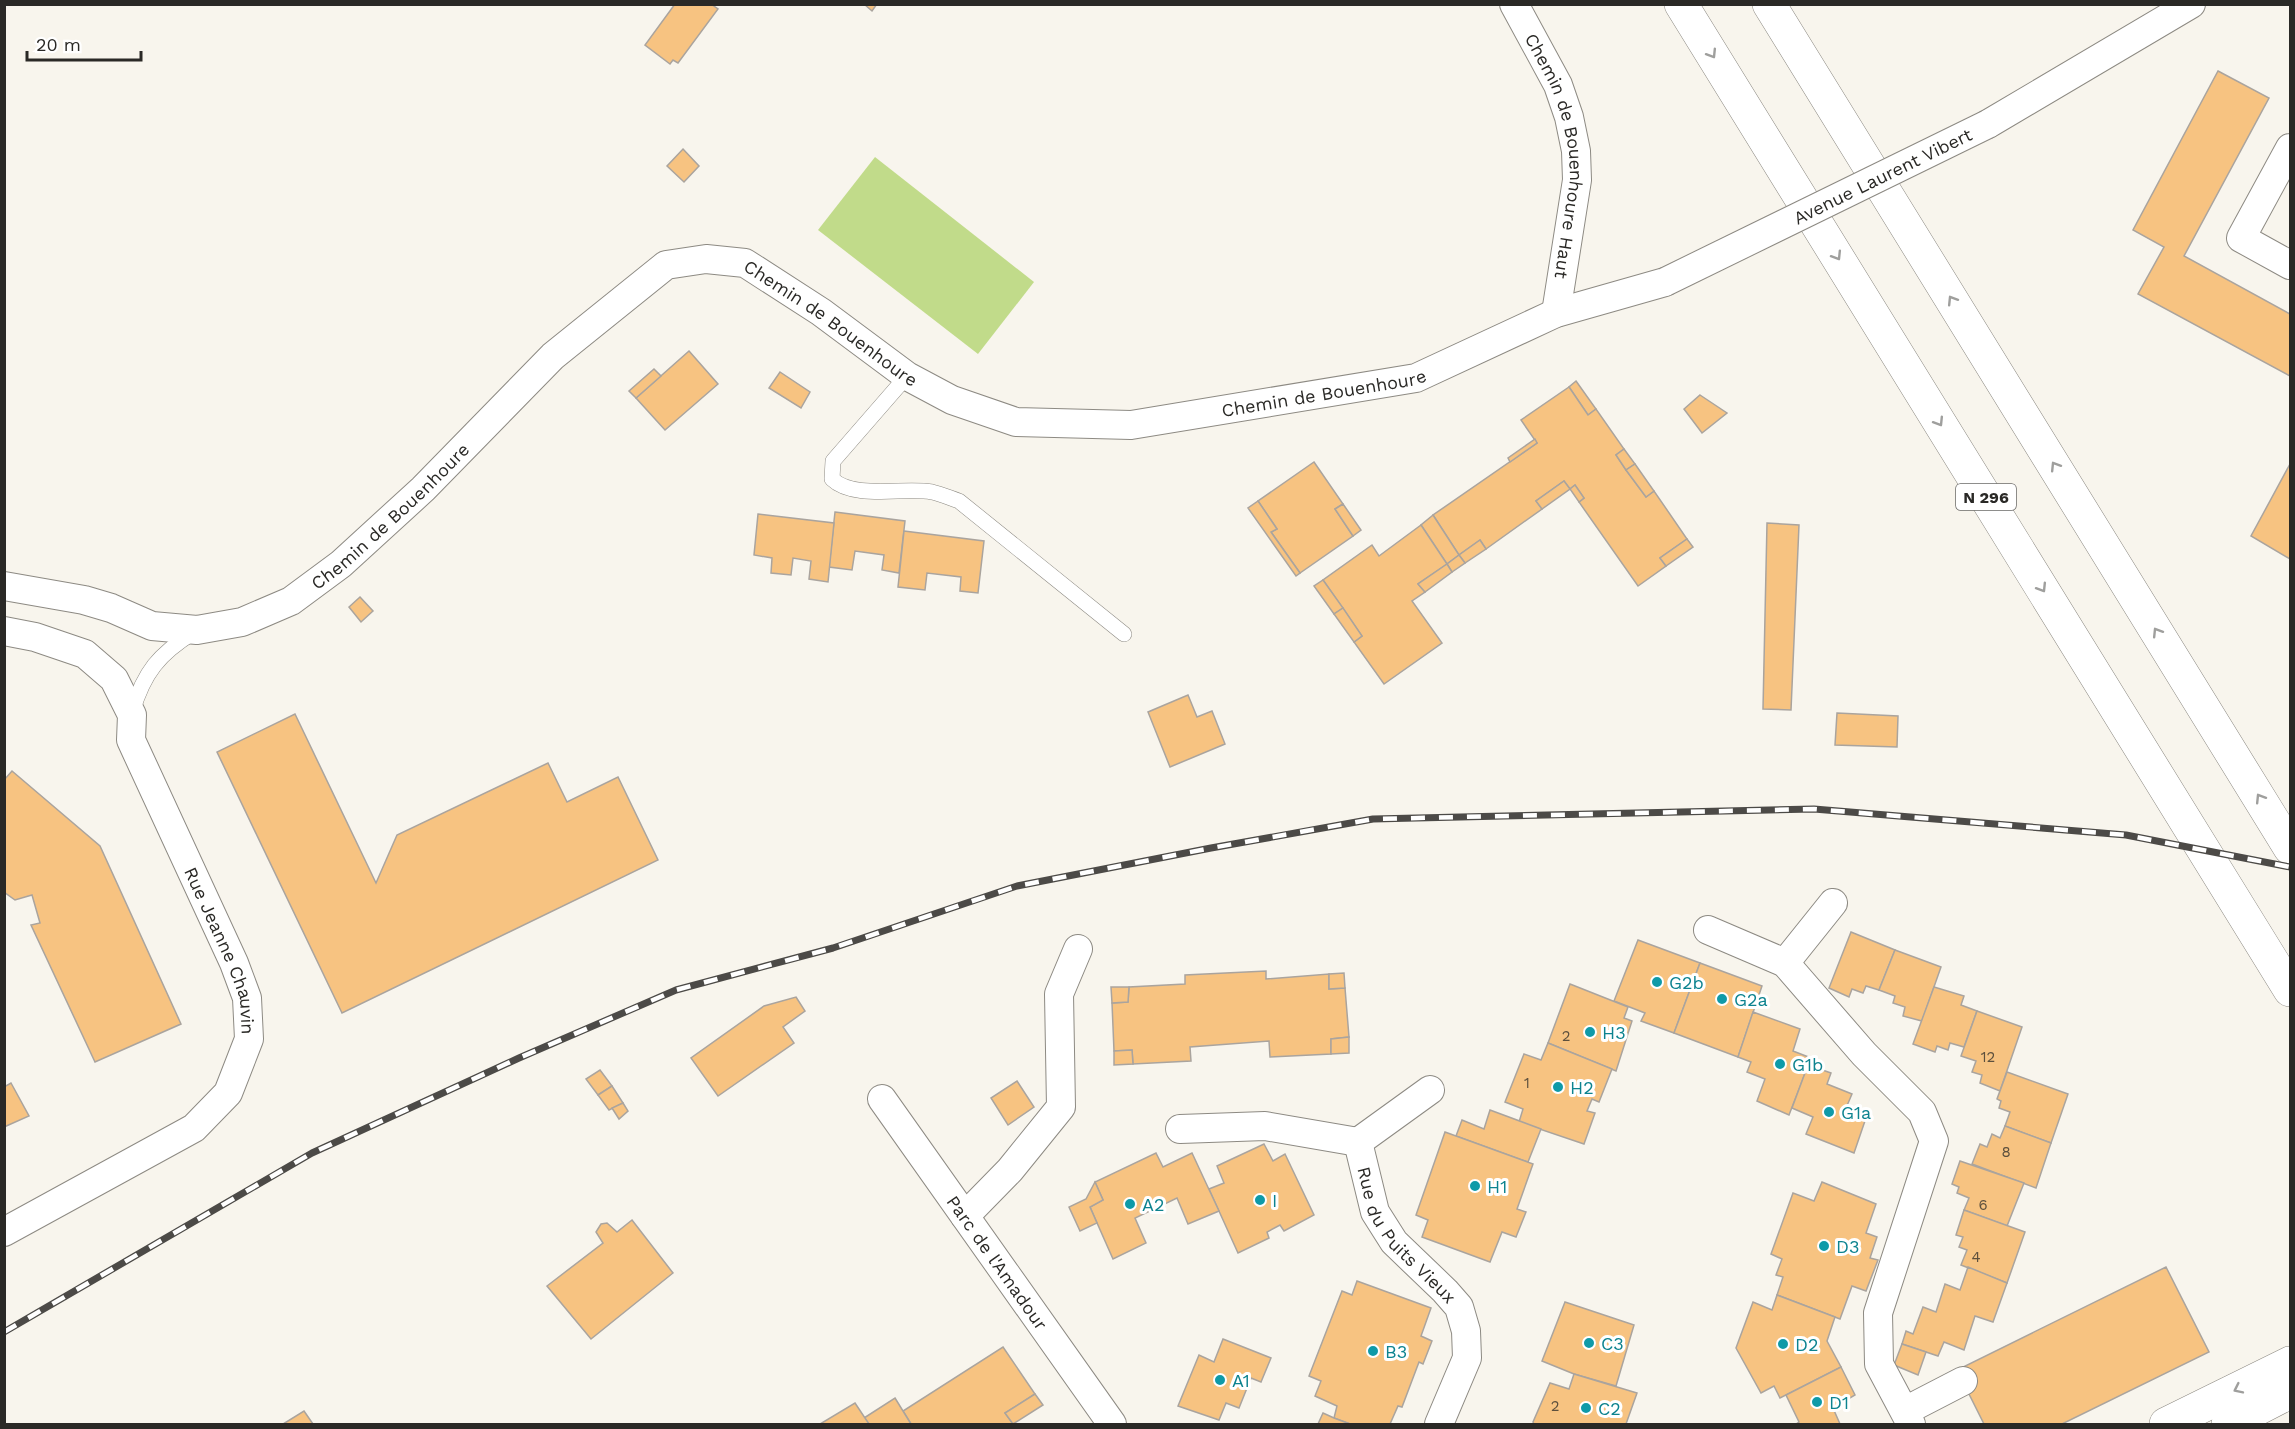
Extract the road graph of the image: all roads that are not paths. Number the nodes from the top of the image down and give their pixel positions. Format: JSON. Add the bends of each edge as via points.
{"nodes":[{"id":1,"x":1514,"y":4,"type":"edge"},
{"id":2,"x":1682,"y":4,"type":"edge"},
{"id":3,"x":1769,"y":4,"type":"edge"},
{"id":4,"x":2191,"y":4,"type":"edge"},
{"id":5,"x":2290,"y":148,"type":"edge"},
{"id":6,"x":2290,"y":265,"type":"edge"},
{"id":7,"x":1556,"y":313,"type":"junction"},
{"id":8,"x":906,"y":376,"type":"junction"},
{"id":9,"x":4,"y":586,"type":"edge"},
{"id":10,"x":197,"y":630,"type":"junction"},
{"id":11,"x":4,"y":631,"type":"edge"},
{"id":12,"x":1124,"y":634,"type":"dead end"},
{"id":13,"x":132,"y":715,"type":"junction"},
{"id":14,"x":2290,"y":848,"type":"edge"},
{"id":15,"x":1833,"y":903,"type":"dead end"},
{"id":16,"x":1708,"y":930,"type":"dead end"},
{"id":17,"x":1078,"y":949,"type":"dead end"},
{"id":18,"x":1785,"y":963,"type":"junction"},
{"id":19,"x":2290,"y":990,"type":"edge"},
{"id":20,"x":1431,"y":1090,"type":"dead end"},
{"id":21,"x":882,"y":1099,"type":"dead end"},
{"id":22,"x":1180,"y":1129,"type":"dead end"},
{"id":23,"x":1358,"y":1143,"type":"junction"},
{"id":24,"x":964,"y":1216,"type":"junction"},
{"id":25,"x":4,"y":1232,"type":"edge"},
{"id":26,"x":2290,"y":1363,"type":"edge"},
{"id":27,"x":1963,"y":1381,"type":"dead end"},
{"id":28,"x":2290,"y":1392,"type":"edge"},
{"id":29,"x":1908,"y":1418,"type":"edge"},
{"id":30,"x":1112,"y":1425,"type":"edge"},
{"id":31,"x":1439,"y":1425,"type":"edge"},
{"id":32,"x":2166,"y":1425,"type":"edge"},
{"id":33,"x":2228,"y":1425,"type":"edge"}],
"edges":[{"from":1,"to":7,"type":"street","name":"Chemin de Bouenhoure Haut","via":[[1558,86],[1576,151],[1577,180]]},
{"from":2,"to":19,"type":"main road","number":"N 296","one_way":true},
{"from":14,"to":3,"type":"main road","one_way":true},
{"from":4,"to":7,"type":"street","name":"Avenue Laurent Vibert","bridge":true,"via":[[1988,124],[1665,282]]},
{"from":5,"to":6,"type":"street","via":[[2241,238]]},
{"from":7,"to":8,"type":"street","name":"Chemin de Bouenhoure","via":[[1416,378],[1131,425],[1016,422],[952,400]]},
{"from":8,"to":10,"type":"street","name":"Chemin de Bouenhoure","via":[[745,263],[705,259],[666,265],[553,356],[423,489],[341,564],[291,601],[242,622]]},
{"from":8,"to":12,"type":"lane","via":[[833,461],[832,479],[839,485],[861,490],[931,492],[959,501]]},
{"from":9,"to":10,"type":"street","name":"Chemin de Bouenhoure","via":[[84,600],[152,626]]},
{"from":10,"to":13,"type":"lane","via":[[154,664],[140,687]]},
{"from":11,"to":13,"type":"street","name":"Rue Jeanne Chauvin","via":[[35,636],[85,654],[114,679]]},
{"from":13,"to":25,"type":"street","name":"Rue Jeanne Chauvin","via":[[131,740],[247,998],[249,1039],[228,1093],[194,1128]]},
{"from":15,"to":18,"type":"street"},
{"from":16,"to":18,"type":"street"},
{"from":17,"to":24,"type":"street","via":[[1059,994],[1060,1107],[1010,1170]]},
{"from":18,"to":29,"type":"street","via":[[1864,1054],[1922,1112],[1934,1141],[1878,1313],[1879,1364]]},
{"from":20,"to":23,"type":"street","name":"Rue du Puits Vieux"},
{"from":21,"to":24,"type":"street","name":"Parc de l'Amadour"},
{"from":22,"to":23,"type":"street","name":"Rue du Puits Vieux","via":[[1265,1126]]},
{"from":23,"to":31,"type":"street","name":"Rue du Puits Vieux","via":[[1375,1212],[1394,1242],[1459,1307],[1466,1331],[1467,1358]]},
{"from":24,"to":30,"type":"street","name":"Parc de l'Amadour"},
{"from":26,"to":32,"type":"main road","one_way":true},
{"from":27,"to":29,"type":"street"},
{"from":28,"to":33,"type":"main road"}]}
